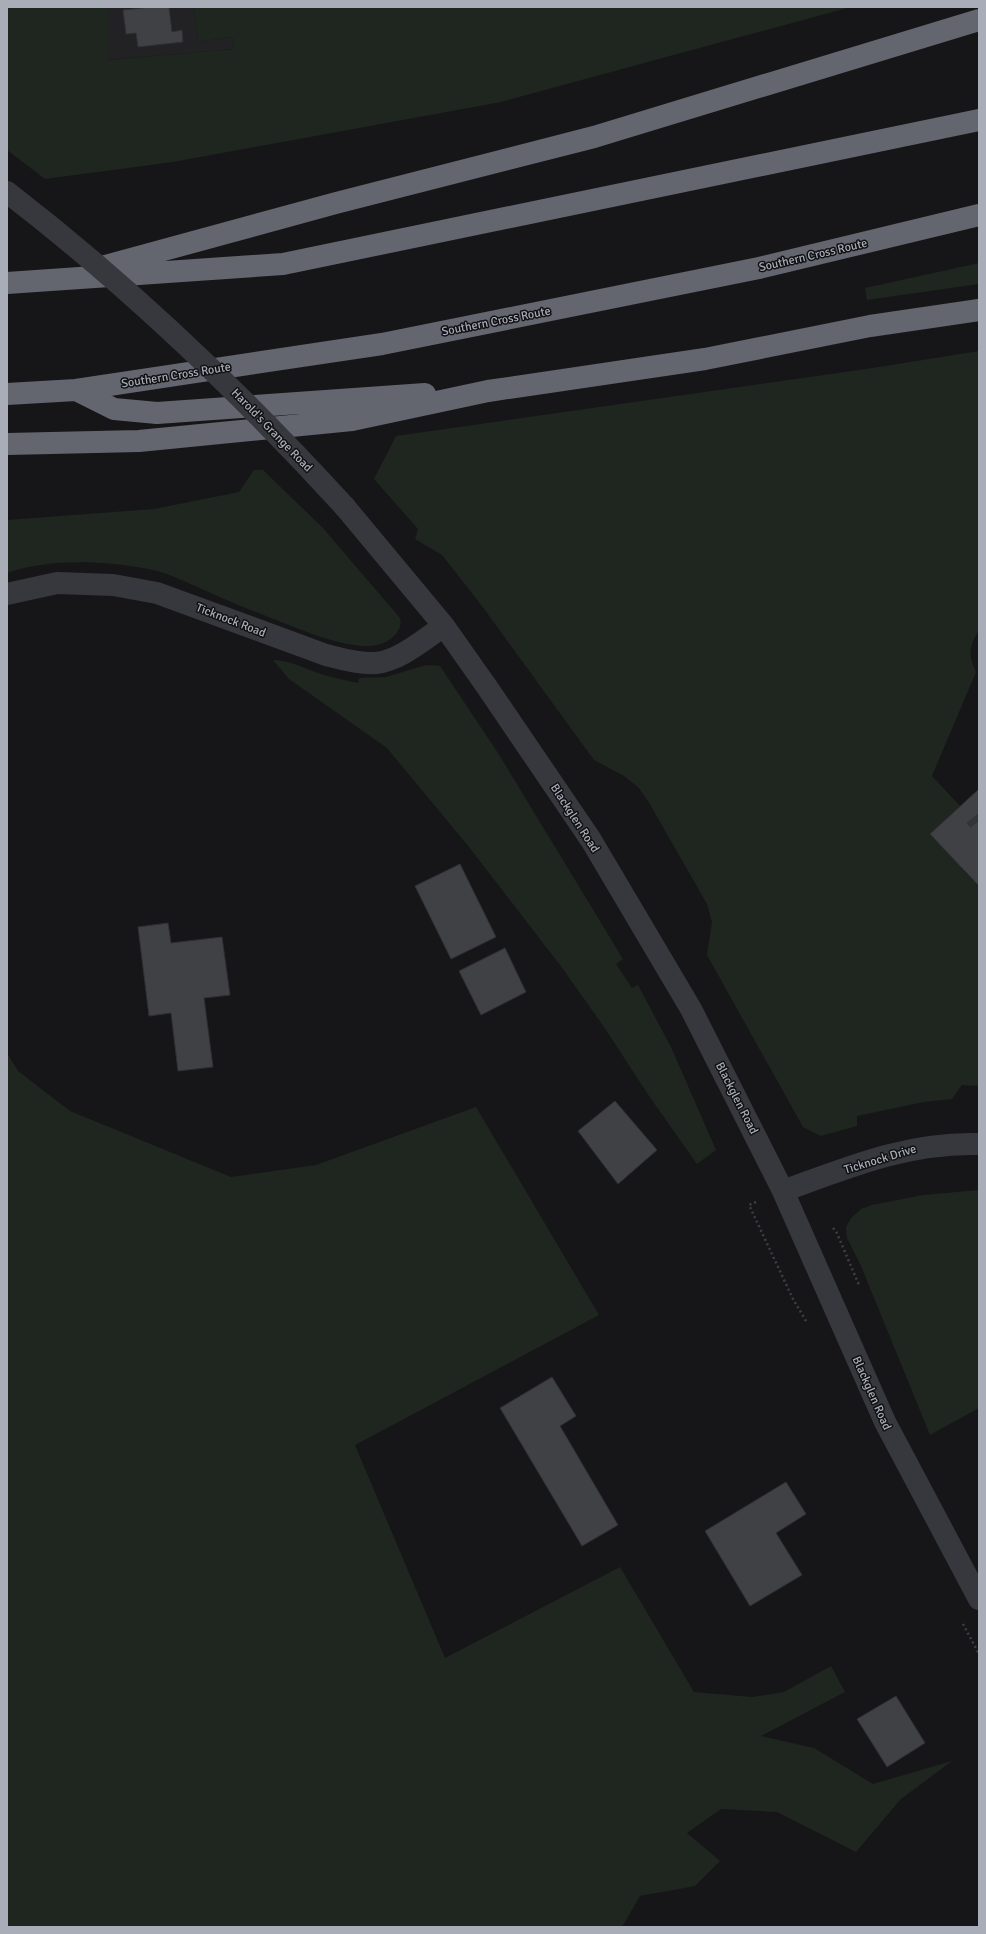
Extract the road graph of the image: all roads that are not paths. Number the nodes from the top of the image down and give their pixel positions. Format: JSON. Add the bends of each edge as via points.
{"nodes":[{"id":1,"x":979,"y":20,"type":"edge"},
{"id":2,"x":979,"y":120,"type":"edge"},
{"id":3,"x":7,"y":192,"type":"edge"},
{"id":4,"x":979,"y":215,"type":"edge"},
{"id":5,"x":60,"y":279,"type":"junction"},
{"id":6,"x":7,"y":282,"type":"edge"},
{"id":7,"x":979,"y":310,"type":"edge"},
{"id":8,"x":76,"y":390,"type":"junction"},
{"id":9,"x":488,"y":391,"type":"junction"},
{"id":10,"x":7,"y":394,"type":"edge"},
{"id":11,"x":7,"y":444,"type":"edge"},
{"id":12,"x":7,"y":594,"type":"edge"},
{"id":13,"x":444,"y":626,"type":"junction"},
{"id":14,"x":979,"y":1144,"type":"edge"},
{"id":15,"x":783,"y":1191,"type":"junction"},
{"id":16,"x":979,"y":1599,"type":"edge"}],
"edges":[{"from":1,"to":5,"type":"highway","via":[[594,137],[336,202]]},
{"from":2,"to":5,"type":"highway","via":[[283,264]]},
{"from":3,"to":13,"type":"street","name":"Harold's Grange Road","bridge":true,"via":[[79,249],[193,352],[298,456],[345,507]]},
{"from":4,"to":8,"type":"highway","name":"Southern Cross Route","via":[[759,268],[382,344]]},
{"from":5,"to":6,"type":"highway"},
{"from":7,"to":9,"type":"highway","via":[[870,326],[705,359]]},
{"from":8,"to":9,"type":"highway","via":[[114,409],[157,413]]},
{"from":8,"to":10,"type":"highway","name":"Southern Cross Route"},
{"from":9,"to":11,"type":"highway","via":[[352,420],[139,441]]},
{"from":12,"to":13,"type":"street","name":"Ticknock Road","via":[[57,583],[113,585],[157,593],[326,655],[352,661],[376,662],[398,656]]},
{"from":13,"to":15,"type":"street","name":"Blackglen Road","via":[[591,840],[697,1020]]},
{"from":14,"to":15,"type":"street","name":"Ticknock Drive","via":[[953,1143],[892,1153]]},
{"from":15,"to":16,"type":"street","name":"Blackglen Road","via":[[885,1422]]}]}
